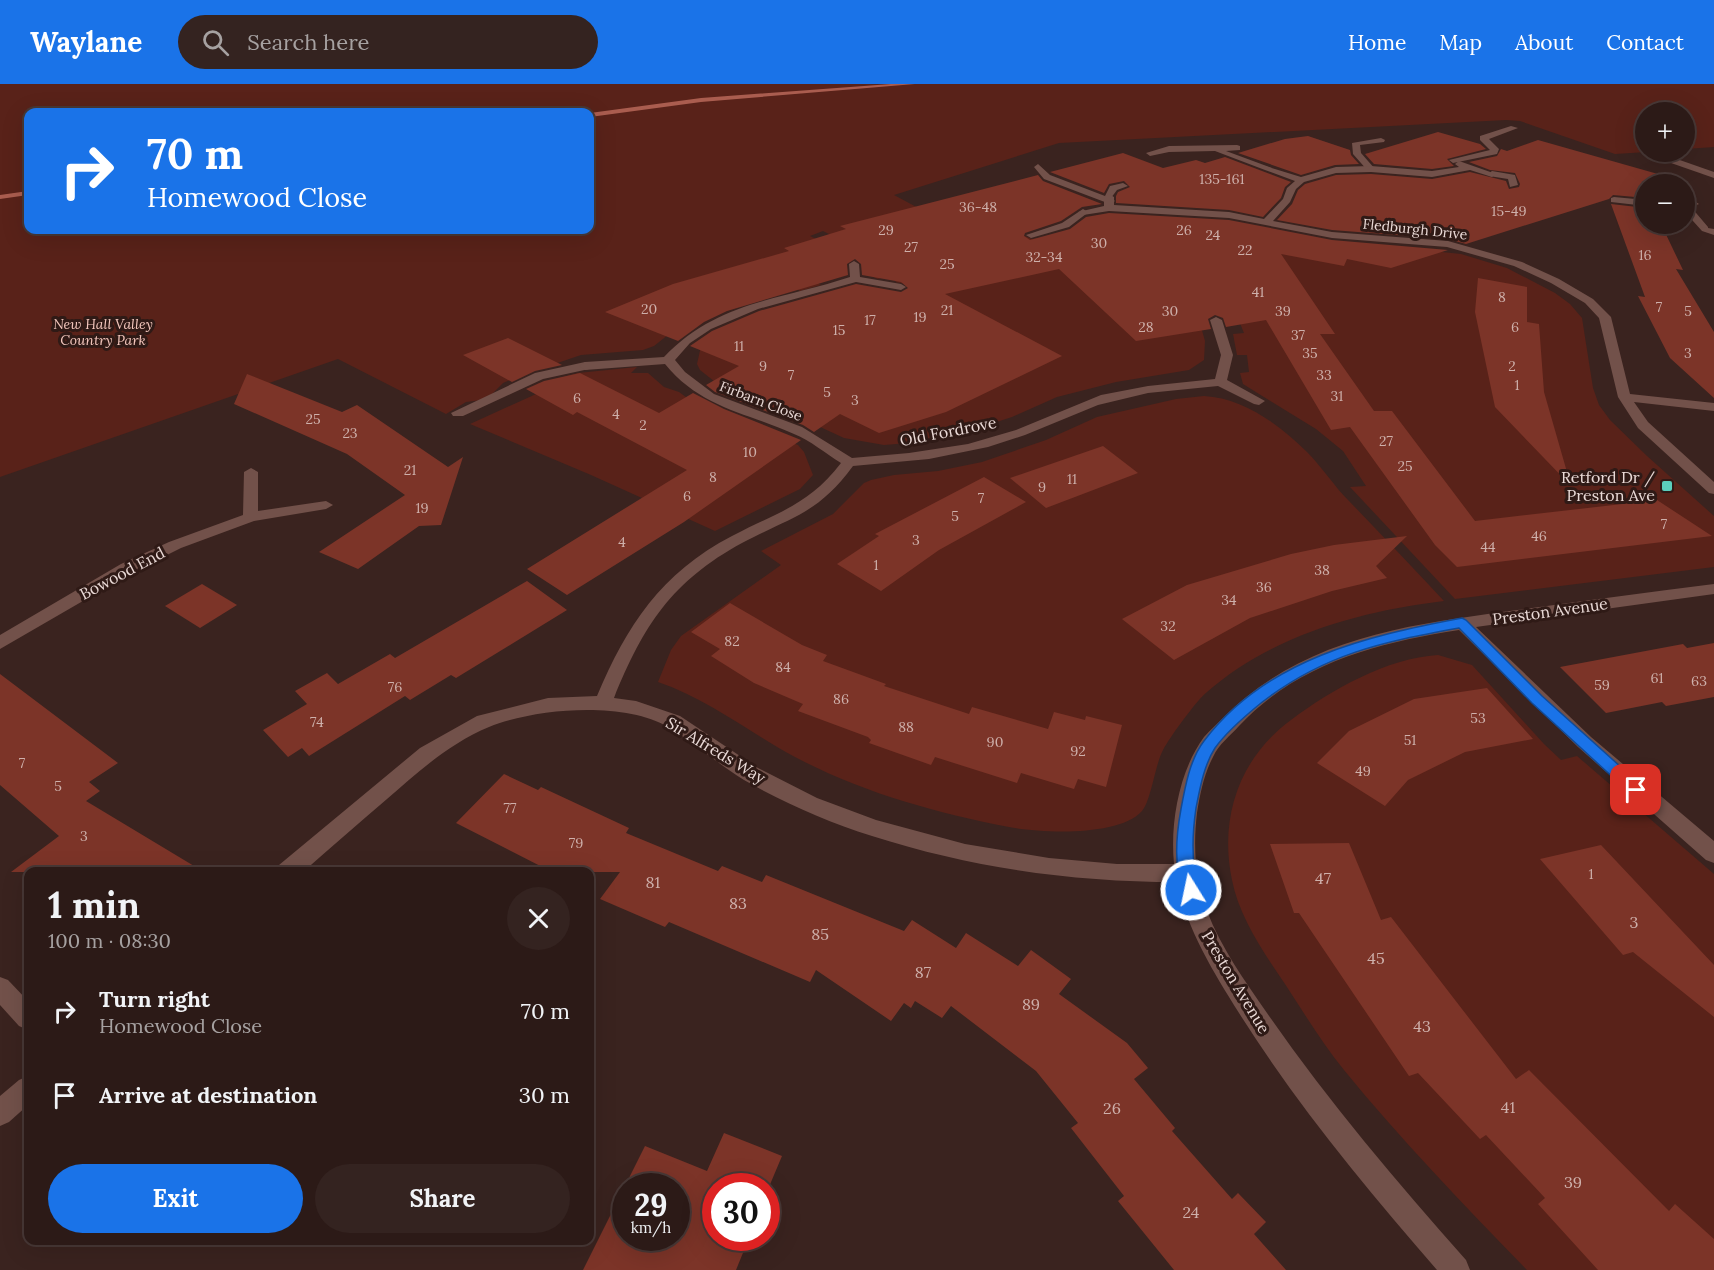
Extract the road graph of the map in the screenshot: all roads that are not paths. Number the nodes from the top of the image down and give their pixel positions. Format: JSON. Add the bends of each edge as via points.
{"nodes":[{"id":1,"x":1514,"y":128,"type":"dead end"},
{"id":2,"x":1381,"y":140,"type":"dead end"},
{"id":3,"x":1237,"y":148,"type":"dead end"},
{"id":4,"x":1216,"y":150,"type":"junction"},
{"id":5,"x":1150,"y":153,"type":"dead end"},
{"id":6,"x":1677,"y":162,"type":"edge"},
{"id":7,"x":1038,"y":167,"type":"dead end"},
{"id":8,"x":1468,"y":168,"type":"junction"},
{"id":9,"x":1371,"y":169,"type":"junction"},
{"id":10,"x":1714,"y":175,"type":"edge"},
{"id":11,"x":1301,"y":180,"type":"junction"},
{"id":12,"x":1123,"y":186,"type":"dead end"},
{"id":13,"x":1513,"y":186,"type":"dead end"},
{"id":14,"x":1614,"y":200,"type":"dead end"},
{"id":15,"x":1109,"y":202,"type":"junction"},
{"id":16,"x":1635,"y":202,"type":"edge"},
{"id":17,"x":1695,"y":217,"type":"edge"},
{"id":18,"x":1267,"y":221,"type":"junction"},
{"id":19,"x":1709,"y":231,"type":"edge"},
{"id":20,"x":1031,"y":235,"type":"dead end"},
{"id":21,"x":854,"y":264,"type":"dead end"},
{"id":22,"x":855,"y":279,"type":"junction"},
{"id":23,"x":901,"y":288,"type":"dead end"},
{"id":24,"x":1216,"y":320,"type":"dead end"},
{"id":25,"x":668,"y":360,"type":"junction"},
{"id":26,"x":1220,"y":382,"type":"junction"},
{"id":27,"x":1624,"y":397,"type":"junction"},
{"id":28,"x":1259,"y":402,"type":"dead end"},
{"id":29,"x":1714,"y":407,"type":"edge"},
{"id":30,"x":458,"y":413,"type":"dead end"},
{"id":31,"x":849,"y":462,"type":"junction"},
{"id":32,"x":251,"y":472,"type":"dead end"},
{"id":33,"x":1714,"y":490,"type":"edge"},
{"id":34,"x":326,"y":505,"type":"dead end"},
{"id":35,"x":251,"y":517,"type":"junction"},
{"id":36,"x":1714,"y":589,"type":"edge"},
{"id":37,"x":1462,"y":623,"type":"junction"},
{"id":38,"x":0,"y":642,"type":"edge"},
{"id":39,"x":603,"y":703,"type":"junction"},
{"id":40,"x":1714,"y":854,"type":"edge"},
{"id":41,"x":293,"y":867,"type":"edge"},
{"id":42,"x":1186,"y":873,"type":"junction"},
{"id":43,"x":0,"y":988,"type":"edge"},
{"id":44,"x":24,"y":1014,"type":"edge"},
{"id":45,"x":24,"y":1092,"type":"edge"},
{"id":46,"x":0,"y":1113,"type":"edge"},
{"id":47,"x":1456,"y":1270,"type":"edge"}],
"edges":[{"from":1,"to":8,"type":"street","via":[[1483,138],[1494,152],[1452,160]]},
{"from":2,"to":9,"type":"street","via":[[1356,143],[1357,154]]},
{"from":3,"to":4,"type":"street"},
{"from":4,"to":5,"type":"street","via":[[1169,149]]},
{"from":4,"to":11,"type":"street"},
{"from":6,"to":10,"type":"street"},
{"from":7,"to":15,"type":"street","via":[[1047,177]]},
{"from":8,"to":9,"type":"street","via":[[1432,174]]},
{"from":8,"to":13,"type":"street","via":[[1512,177]]},
{"from":9,"to":11,"type":"street","via":[[1336,170]]},
{"from":11,"to":18,"type":"street"},
{"from":12,"to":15,"type":"street","via":[[1113,188]]},
{"from":14,"to":16,"type":"street"},
{"from":15,"to":18,"type":"street","name":"Fledburgh Drive"},
{"from":15,"to":20,"type":"street","name":"Fledburgh Drive","via":[[1083,212],[1065,226]]},
{"from":17,"to":19,"type":"street"},
{"from":18,"to":27,"type":"street","name":"Fledburgh Drive","via":[[1332,236],[1448,244],[1518,264],[1555,281],[1589,300],[1605,317]]},
{"from":21,"to":22,"type":"street"},
{"from":22,"to":23,"type":"street"},
{"from":22,"to":25,"type":"street","via":[[712,322],[693,333]]},
{"from":24,"to":26,"type":"street","via":[[1227,355]]},
{"from":25,"to":30,"type":"street","via":[[585,366],[539,376]]},
{"from":25,"to":31,"type":"street","name":"Firbarn Close","via":[[678,374],[704,394],[738,411],[799,431]]},
{"from":26,"to":28,"type":"street"},
{"from":26,"to":31,"type":"street","name":"Old Fordrove","via":[[1105,399],[1006,437],[919,458]]},
{"from":27,"to":29,"type":"street"},
{"from":27,"to":33,"type":"street","via":[[1643,425]]},
{"from":31,"to":39,"type":"street","via":[[832,484],[802,508],[730,544],[680,580],[655,604],[623,657]]},
{"from":32,"to":35,"type":"street"},
{"from":34,"to":35,"type":"street","name":"Bowood End"},
{"from":35,"to":38,"type":"street","name":"Bowood End","via":[[175,545],[127,568]]},
{"from":36,"to":37,"type":"street","name":"Preston Avenue"},
{"from":37,"to":40,"type":"street","via":[[1545,707]]},
{"from":37,"to":42,"type":"street","name":"Preston Avenue","via":[[1389,637],[1322,658],[1280,681],[1239,712],[1209,746],[1193,783],[1186,825]]},
{"from":39,"to":41,"type":"street","name":"Sir Alfreds Way","via":[[548,705],[483,721],[427,753]]},
{"from":39,"to":42,"type":"street","name":"Sir Alfreds Way","via":[[636,708],[673,721],[751,774],[810,804],[874,828],[965,853],[1049,867],[1117,873]]},
{"from":42,"to":47,"type":"street","name":"Preston Avenue","via":[[1200,922],[1224,969],[1282,1058],[1370,1172]]},
{"from":43,"to":44,"type":"street"},
{"from":45,"to":46,"type":"street"}]}
